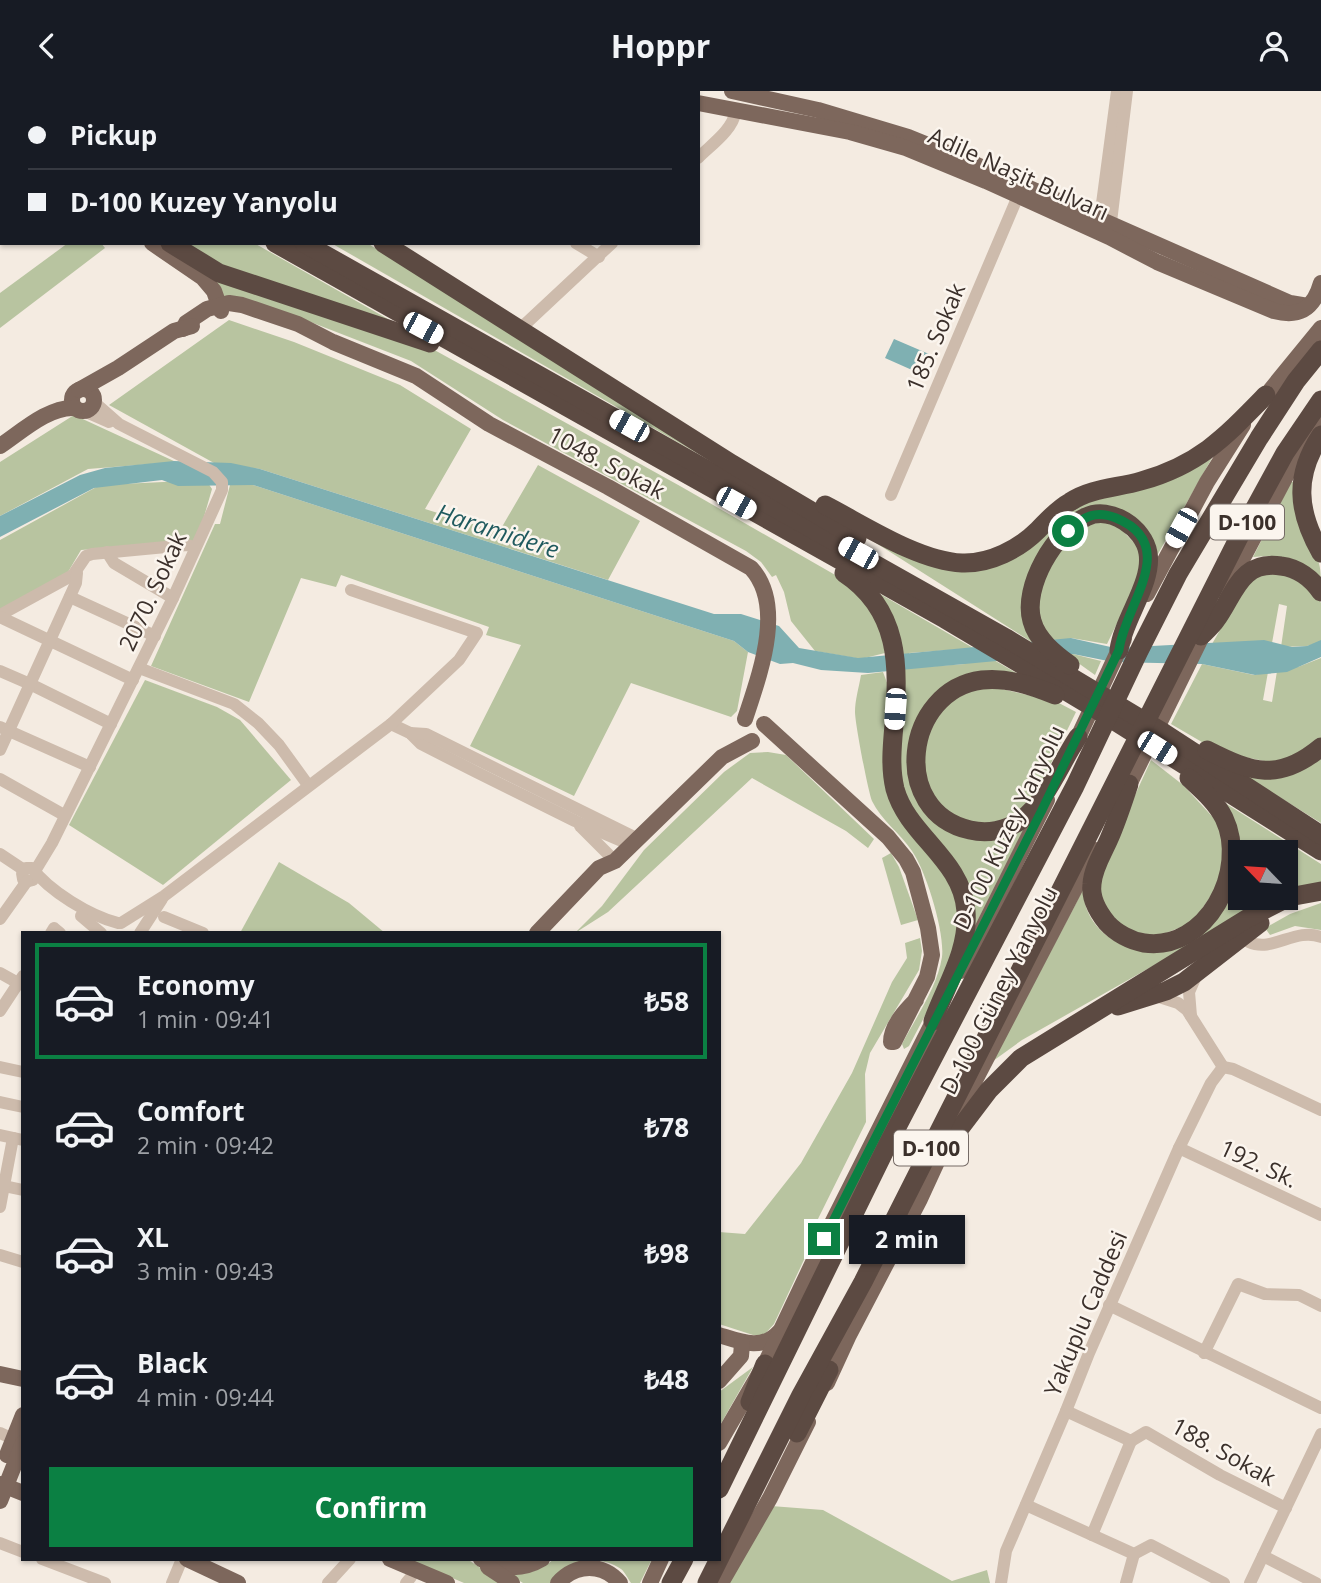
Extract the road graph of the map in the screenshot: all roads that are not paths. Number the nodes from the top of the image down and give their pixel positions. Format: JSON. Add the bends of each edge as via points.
{"nodes":[{"id":1,"x":732,"y":91,"type":"edge"},
{"id":2,"x":1117,"y":91,"type":"edge"},
{"id":3,"x":1126,"y":91,"type":"edge"},
{"id":4,"x":793,"y":97,"type":"edge"},
{"id":5,"x":700,"y":103,"type":"edge"},
{"id":6,"x":736,"y":111,"type":"junction"},
{"id":7,"x":785,"y":120,"type":"junction"},
{"id":8,"x":700,"y":156,"type":"edge"},
{"id":9,"x":1018,"y":196,"type":"junction"},
{"id":10,"x":1105,"y":229,"type":"junction"},
{"id":11,"x":155,"y":245,"type":"edge"},
{"id":12,"x":173,"y":245,"type":"edge"},
{"id":13,"x":279,"y":245,"type":"edge"},
{"id":14,"x":308,"y":245,"type":"edge"},
{"id":15,"x":388,"y":245,"type":"edge"},
{"id":16,"x":579,"y":245,"type":"edge"},
{"id":17,"x":610,"y":245,"type":"edge"},
{"id":18,"x":598,"y":257,"type":"junction"},
{"id":19,"x":1321,"y":282,"type":"edge"},
{"id":20,"x":219,"y":308,"type":"junction"},
{"id":21,"x":1321,"y":328,"type":"edge"},
{"id":22,"x":520,"y":329,"type":"junction"},
{"id":23,"x":1321,"y":350,"type":"edge"},
{"id":24,"x":1266,"y":395,"type":"junction"},
{"id":25,"x":84,"y":400,"type":"junction"},
{"id":26,"x":1321,"y":400,"type":"edge"},
{"id":27,"x":567,"y":408,"type":"junction"},
{"id":28,"x":657,"y":414,"type":"junction"},
{"id":29,"x":1321,"y":421,"type":"edge"},
{"id":30,"x":1321,"y":435,"type":"edge"},
{"id":31,"x":0,"y":446,"type":"edge"},
{"id":32,"x":891,"y":495,"type":"dead end"},
{"id":33,"x":760,"y":516,"type":"junction"},
{"id":34,"x":195,"y":547,"type":"junction"},
{"id":35,"x":107,"y":552,"type":"junction"},
{"id":36,"x":1321,"y":553,"type":"edge"},
{"id":37,"x":77,"y":573,"type":"junction"},
{"id":38,"x":351,"y":590,"type":"dead end"},
{"id":39,"x":1321,"y":592,"type":"edge"},
{"id":40,"x":70,"y":597,"type":"junction"},
{"id":41,"x":173,"y":598,"type":"junction"},
{"id":42,"x":0,"y":616,"type":"edge"},
{"id":43,"x":155,"y":636,"type":"junction"},
{"id":44,"x":1201,"y":636,"type":"junction"},
{"id":45,"x":1006,"y":638,"type":"junction"},
{"id":46,"x":49,"y":641,"type":"junction"},
{"id":47,"x":1119,"y":650,"type":"junction"},
{"id":48,"x":139,"y":668,"type":"junction"},
{"id":49,"x":0,"y":671,"type":"edge"},
{"id":50,"x":133,"y":680,"type":"junction"},
{"id":51,"x":30,"y":684,"type":"junction"},
{"id":52,"x":758,"y":685,"type":"junction"},
{"id":53,"x":1089,"y":696,"type":"junction"},
{"id":54,"x":763,"y":722,"type":"junction"},
{"id":55,"x":743,"y":723,"type":"junction"},
{"id":56,"x":391,"y":724,"type":"junction"},
{"id":57,"x":111,"y":725,"type":"junction"},
{"id":58,"x":4,"y":729,"type":"edge"},
{"id":59,"x":410,"y":733,"type":"junction"},
{"id":60,"x":1078,"y":737,"type":"junction"},
{"id":61,"x":754,"y":741,"type":"junction"},
{"id":62,"x":1160,"y":741,"type":"junction"},
{"id":63,"x":1321,"y":747,"type":"edge"},
{"id":64,"x":0,"y":750,"type":"edge"},
{"id":65,"x":794,"y":753,"type":"junction"},
{"id":66,"x":722,"y":757,"type":"junction"},
{"id":67,"x":90,"y":767,"type":"junction"},
{"id":68,"x":0,"y":779,"type":"edge"},
{"id":69,"x":1129,"y":784,"type":"junction"},
{"id":70,"x":308,"y":785,"type":"junction"},
{"id":71,"x":63,"y":818,"type":"junction"},
{"id":72,"x":575,"y":821,"type":"junction"},
{"id":73,"x":1321,"y":835,"type":"edge"},
{"id":74,"x":635,"y":842,"type":"junction"},
{"id":75,"x":1321,"y":851,"type":"edge"},
{"id":76,"x":0,"y":854,"type":"edge"},
{"id":77,"x":615,"y":861,"type":"junction"},
{"id":78,"x":29,"y":874,"type":"junction"},
{"id":79,"x":1321,"y":893,"type":"edge"},
{"id":80,"x":164,"y":896,"type":"junction"},
{"id":81,"x":0,"y":906,"type":"edge"},
{"id":82,"x":164,"y":917,"type":"dead end"},
{"id":83,"x":0,"y":919,"type":"edge"},
{"id":84,"x":116,"y":927,"type":"edge"},
{"id":85,"x":182,"y":929,"type":"edge"},
{"id":86,"x":98,"y":931,"type":"edge"},
{"id":87,"x":135,"y":931,"type":"edge"},
{"id":88,"x":138,"y":931,"type":"edge"},
{"id":89,"x":539,"y":931,"type":"edge"},
{"id":90,"x":553,"y":931,"type":"edge"},
{"id":91,"x":1244,"y":935,"type":"junction"},
{"id":92,"x":1321,"y":937,"type":"edge"},
{"id":93,"x":0,"y":972,"type":"edge"},
{"id":94,"x":1199,"y":972,"type":"junction"},
{"id":95,"x":21,"y":980,"type":"edge"},
{"id":96,"x":1152,"y":995,"type":"junction"},
{"id":97,"x":916,"y":1000,"type":"dead end"},
{"id":98,"x":0,"y":1011,"type":"edge"},
{"id":99,"x":1191,"y":1016,"type":"junction"},
{"id":100,"x":933,"y":1021,"type":"junction"},
{"id":101,"x":1063,"y":1031,"type":"junction"},
{"id":102,"x":0,"y":1067,"type":"edge"},
{"id":103,"x":1223,"y":1067,"type":"junction"},
{"id":104,"x":21,"y":1072,"type":"edge"},
{"id":105,"x":0,"y":1103,"type":"edge"},
{"id":106,"x":21,"y":1107,"type":"edge"},
{"id":107,"x":1321,"y":1109,"type":"edge"},
{"id":108,"x":12,"y":1138,"type":"edge"},
{"id":109,"x":945,"y":1148,"type":"junction"},
{"id":110,"x":1179,"y":1148,"type":"junction"},
{"id":111,"x":2,"y":1185,"type":"edge"},
{"id":112,"x":21,"y":1190,"type":"edge"},
{"id":113,"x":0,"y":1207,"type":"edge"},
{"id":114,"x":1321,"y":1215,"type":"edge"},
{"id":115,"x":0,"y":1255,"type":"edge"},
{"id":116,"x":21,"y":1261,"type":"edge"},
{"id":117,"x":1110,"y":1305,"type":"junction"},
{"id":118,"x":1321,"y":1306,"type":"edge"},
{"id":119,"x":786,"y":1322,"type":"junction"},
{"id":120,"x":849,"y":1335,"type":"junction"},
{"id":121,"x":721,"y":1336,"type":"edge"},
{"id":122,"x":739,"y":1342,"type":"junction"},
{"id":123,"x":1204,"y":1353,"type":"junction"},
{"id":124,"x":0,"y":1364,"type":"edge"},
{"id":125,"x":765,"y":1364,"type":"junction"},
{"id":126,"x":21,"y":1369,"type":"edge"},
{"id":127,"x":0,"y":1374,"type":"edge"},
{"id":128,"x":21,"y":1379,"type":"edge"},
{"id":129,"x":721,"y":1379,"type":"edge"},
{"id":130,"x":1321,"y":1408,"type":"edge"},
{"id":131,"x":1066,"y":1411,"type":"junction"},
{"id":132,"x":21,"y":1421,"type":"edge"},
{"id":133,"x":1321,"y":1434,"type":"edge"},
{"id":134,"x":15,"y":1439,"type":"edge"},
{"id":135,"x":721,"y":1440,"type":"edge"},
{"id":136,"x":1131,"y":1441,"type":"junction"},
{"id":137,"x":721,"y":1460,"type":"edge"},
{"id":138,"x":721,"y":1485,"type":"edge"},
{"id":139,"x":1,"y":1486,"type":"edge"},
{"id":140,"x":21,"y":1492,"type":"edge"},
{"id":141,"x":1026,"y":1505,"type":"junction"},
{"id":142,"x":1286,"y":1509,"type":"junction"},
{"id":143,"x":1092,"y":1535,"type":"junction"},
{"id":144,"x":0,"y":1543,"type":"edge"},
{"id":145,"x":21,"y":1551,"type":"edge"},
{"id":146,"x":1134,"y":1553,"type":"junction"},
{"id":147,"x":1263,"y":1556,"type":"junction"},
{"id":148,"x":721,"y":1558,"type":"edge"},
{"id":149,"x":47,"y":1561,"type":"edge"},
{"id":150,"x":184,"y":1561,"type":"edge"},
{"id":151,"x":189,"y":1561,"type":"edge"},
{"id":152,"x":344,"y":1561,"type":"edge"},
{"id":153,"x":393,"y":1561,"type":"edge"},
{"id":154,"x":482,"y":1561,"type":"edge"},
{"id":155,"x":487,"y":1561,"type":"edge"},
{"id":156,"x":538,"y":1561,"type":"edge"},
{"id":157,"x":660,"y":1561,"type":"edge"},
{"id":158,"x":671,"y":1561,"type":"edge"},
{"id":159,"x":683,"y":1561,"type":"edge"},
{"id":160,"x":720,"y":1561,"type":"edge"},
{"id":161,"x":413,"y":1581,"type":"edge"},
{"id":162,"x":105,"y":1583,"type":"edge"},
{"id":163,"x":172,"y":1583,"type":"edge"},
{"id":164,"x":238,"y":1583,"type":"edge"},
{"id":165,"x":328,"y":1583,"type":"edge"},
{"id":166,"x":447,"y":1583,"type":"edge"},
{"id":167,"x":512,"y":1583,"type":"edge"},
{"id":168,"x":558,"y":1583,"type":"edge"},
{"id":169,"x":620,"y":1583,"type":"edge"},
{"id":170,"x":650,"y":1583,"type":"edge"},
{"id":171,"x":661,"y":1583,"type":"edge"},
{"id":172,"x":671,"y":1583,"type":"edge"},
{"id":173,"x":709,"y":1583,"type":"edge"},
{"id":174,"x":721,"y":1583,"type":"edge"},
{"id":175,"x":1001,"y":1583,"type":"edge"},
{"id":176,"x":1126,"y":1583,"type":"edge"},
{"id":177,"x":1224,"y":1583,"type":"edge"},
{"id":178,"x":1250,"y":1583,"type":"edge"},
{"id":179,"x":1316,"y":1583,"type":"edge"}],
"edges":[{"from":1,"to":4,"type":"main road","name":"Adile Naşit Bulvarı"},
{"from":2,"to":10,"type":"street"},
{"from":3,"to":10,"type":"street"},
{"from":4,"to":7,"type":"street"},
{"from":4,"to":10,"type":"main road","name":"Adile Naşit Bulvarı","via":[[984,168]]},
{"from":5,"to":6,"type":"main road","name":"Adile Naşit Bulvarı"},
{"from":6,"to":7,"type":"main road","name":"Adile Naşit Bulvarı"},
{"from":6,"to":8,"type":"street","via":[[729,128]]},
{"from":7,"to":9,"type":"main road","name":"Adile Naşit Bulvarı","via":[[891,143]]},
{"from":9,"to":10,"type":"main road","name":"Adile Naşit Bulvarı"},
{"from":9,"to":32,"type":"street","name":"185. Sokak"},
{"from":10,"to":19,"type":"main road","name":"Adile Naşit Bulvarı","via":[[1157,262],[1289,315],[1314,300]]},
{"from":11,"to":20,"type":"main road","via":[[203,278],[214,291]]},
{"from":12,"to":27,"type":"highway","via":[[219,273],[428,342],[532,397]]},
{"from":13,"to":27,"type":"highway"},
{"from":14,"to":45,"type":"highway"},
{"from":15,"to":22,"type":"highway"},
{"from":16,"to":18,"type":"street"},
{"from":17,"to":18,"type":"street"},
{"from":18,"to":22,"type":"street"},
{"from":20,"to":25,"type":"main road","via":[[199,313],[183,329],[118,368]]},
{"from":20,"to":52,"type":"main road","name":"1048. Sokak","via":[[235,303],[277,315],[416,376],[489,424],[751,568],[762,583],[768,609]]},
{"from":21,"to":24,"type":"main road","name":"D-100 Kuzey Yanyolu"},
{"from":22,"to":28,"type":"highway"},
{"from":23,"to":138,"type":"highway","number":"D-100","via":[[1265,428],[1178,574],[1075,786],[887,1146]]},
{"from":24,"to":28,"type":"highway","via":[[1194,461],[1154,477],[1086,494],[1009,551],[962,563],[911,549]]},
{"from":24,"to":47,"type":"main road","name":"D-100 Kuzey Yanyolu","via":[[1195,503]]},
{"from":25,"to":31,"type":"main road","via":[[44,417]]},
{"from":25,"to":34,"type":"street","name":"2070. Sokak","via":[[106,421],[204,466],[222,482],[219,501]]},
{"from":26,"to":148,"type":"highway","number":"D-100","via":[[1285,453],[1238,539]]},
{"from":27,"to":33,"type":"highway"},
{"from":28,"to":45,"type":"highway","via":[[936,586]]},
{"from":29,"to":44,"type":"main road","name":"D-100 Güney Yanyolu","via":[[1290,468]]},
{"from":30,"to":36,"type":"highway","via":[[1301,488],[1305,517]]},
{"from":33,"to":53,"type":"highway"},
{"from":33,"to":100,"type":"highway","via":[[780,535],[864,588],[890,631],[897,673],[892,752],[895,789],[911,823],[956,878],[966,912],[962,951]]},
{"from":34,"to":35,"type":"street"},
{"from":34,"to":41,"type":"street","name":"2070. Sokak"},
{"from":35,"to":37,"type":"street","via":[[86,556]]},
{"from":35,"to":41,"type":"street","via":[[114,563]]},
{"from":37,"to":40,"type":"street"},
{"from":37,"to":42,"type":"street"},
{"from":38,"to":56,"type":"street","via":[[477,633],[459,660]]},
{"from":39,"to":44,"type":"highway","via":[[1305,575],[1285,566],[1252,569]]},
{"from":40,"to":43,"type":"street"},
{"from":40,"to":46,"type":"street"},
{"from":41,"to":43,"type":"street","name":"2070. Sokak"},
{"from":42,"to":46,"type":"street"},
{"from":43,"to":48,"type":"street","name":"2070. Sokak"},
{"from":44,"to":69,"type":"main road","name":"D-100 Güney Yanyolu"},
{"from":45,"to":53,"type":"highway"},
{"from":46,"to":50,"type":"street"},
{"from":46,"to":51,"type":"street"},
{"from":47,"to":53,"type":"highway","via":[[1147,571],[1148,555],[1142,537],[1129,524],[1094,514],[1076,523],[1051,551],[1035,578],[1030,607],[1041,638]]},
{"from":47,"to":60,"type":"main road","name":"D-100 Kuzey Yanyolu"},
{"from":48,"to":50,"type":"street","name":"2070. Sokak"},
{"from":48,"to":70,"type":"street","via":[[234,704],[279,745]]},
{"from":49,"to":51,"type":"street"},
{"from":50,"to":57,"type":"street","name":"2070. Sokak"},
{"from":51,"to":57,"type":"street"},
{"from":51,"to":58,"type":"street"},
{"from":52,"to":54,"type":"main road","name":"1048. Sokak"},
{"from":52,"to":55,"type":"main road","name":"1048. Sokak"},
{"from":53,"to":60,"type":"highway","via":[[1000,679],[955,689],[934,708],[921,730],[916,749],[919,782],[930,805],[958,827],[1000,830],[1022,820],[1037,804]]},
{"from":53,"to":62,"type":"highway"},
{"from":54,"to":55,"type":"main road","via":[[752,716]]},
{"from":54,"to":61,"type":"main road","via":[[763,736]]},
{"from":54,"to":65,"type":"main road"},
{"from":55,"to":61,"type":"main road","via":[[744,738]]},
{"from":55,"to":66,"type":"main road","name":"1048. Sokak"},
{"from":56,"to":59,"type":"street"},
{"from":56,"to":70,"type":"street"},
{"from":57,"to":67,"type":"street","name":"2070. Sokak"},
{"from":58,"to":64,"type":"street"},
{"from":58,"to":67,"type":"street"},
{"from":59,"to":72,"type":"street","via":[[421,744]]},
{"from":59,"to":74,"type":"street","via":[[426,734]]},
{"from":60,"to":100,"type":"main road","name":"D-100 Kuzey Yanyolu"},
{"from":61,"to":65,"type":"main road"},
{"from":61,"to":66,"type":"main road"},
{"from":62,"to":63,"type":"highway","via":[[1172,733],[1233,762],[1268,771],[1290,768]]},
{"from":62,"to":69,"type":"highway","via":[[1218,807],[1229,832],[1228,872],[1219,899],[1205,921],[1178,939],[1150,943],[1128,938],[1108,925],[1093,897],[1097,863]]},
{"from":62,"to":73,"type":"highway"},
{"from":62,"to":75,"type":"highway"},
{"from":65,"to":97,"type":"main road","via":[[888,837],[913,872],[932,955],[928,977]]},
{"from":66,"to":74,"type":"main road"},
{"from":67,"to":71,"type":"street","name":"2070. Sokak"},
{"from":68,"to":71,"type":"street"},
{"from":69,"to":109,"type":"main road","name":"D-100 Güney Yanyolu","via":[[971,1088]]},
{"from":70,"to":80,"type":"street"},
{"from":71,"to":78,"type":"street","name":"2070. Sokak","via":[[52,843]]},
{"from":72,"to":74,"type":"street"},
{"from":72,"to":77,"type":"street"},
{"from":74,"to":77,"type":"main road"},
{"from":76,"to":78,"type":"street"},
{"from":77,"to":89,"type":"main road","via":[[598,869]]},
{"from":77,"to":90,"type":"main road"},
{"from":78,"to":81,"type":"street"},
{"from":78,"to":83,"type":"street"},
{"from":78,"to":84,"type":"street"},
{"from":78,"to":86,"type":"street"},
{"from":79,"to":91,"type":"highway","via":[[1285,908]]},
{"from":79,"to":101,"type":"highway","via":[[1289,897],[1248,918]]},
{"from":80,"to":84,"type":"street"},
{"from":80,"to":88,"type":"street"},
{"from":82,"to":85,"type":"street"},
{"from":84,"to":87,"type":"street"},
{"from":91,"to":92,"type":"street","via":[[1262,946],[1299,935]]},
{"from":91,"to":94,"type":"highway"},
{"from":93,"to":95,"type":"street"},
{"from":94,"to":96,"type":"highway"},
{"from":94,"to":99,"type":"street","via":[[1189,992]]},
{"from":95,"to":98,"type":"street"},
{"from":96,"to":99,"type":"street","via":[[1178,1003]]},
{"from":96,"to":101,"type":"highway"},
{"from":99,"to":103,"type":"street"},
{"from":100,"to":119,"type":"main road","name":"D-100 Kuzey Yanyolu"},
{"from":101,"to":109,"type":"highway","via":[[1000,1076]]},
{"from":102,"to":104,"type":"street"},
{"from":103,"to":107,"type":"street"},
{"from":103,"to":110,"type":"street","name":"Yakuplu Caddesi"},
{"from":105,"to":106,"type":"street"},
{"from":108,"to":111,"type":"street"},
{"from":109,"to":120,"type":"main road","name":"D-100 Güney Yanyolu"},
{"from":110,"to":114,"type":"street","name":"192. Sk."},
{"from":110,"to":117,"type":"street","name":"Yakuplu Caddesi"},
{"from":111,"to":112,"type":"street"},
{"from":111,"to":113,"type":"street"},
{"from":115,"to":116,"type":"street"},
{"from":117,"to":123,"type":"street"},
{"from":117,"to":131,"type":"street","name":"Yakuplu Caddesi"},
{"from":118,"to":123,"type":"street","via":[[1299,1295],[1265,1294],[1238,1285]]},
{"from":119,"to":122,"type":"main road","via":[[765,1343]]},
{"from":119,"to":125,"type":"main road","name":"D-100 Kuzey Yanyolu"},
{"from":120,"to":173,"type":"highway","via":[[773,1479]]},
{"from":120,"to":174,"type":"main road","name":"D-100 Güney Yanyolu","via":[[776,1487]]},
{"from":121,"to":122,"type":"main road"},
{"from":122,"to":125,"type":"main road"},
{"from":122,"to":129,"type":"main road","via":[[741,1356]]},
{"from":123,"to":130,"type":"street"},
{"from":124,"to":126,"type":"main road"},
{"from":125,"to":135,"type":"main road","name":"D-100 Kuzey Yanyolu"},
{"from":125,"to":137,"type":"highway"},
{"from":127,"to":128,"type":"main road"},
{"from":131,"to":136,"type":"street","name":"188. Sokak"},
{"from":131,"to":141,"type":"street","name":"Yakuplu Caddesi"},
{"from":132,"to":134,"type":"main road"},
{"from":133,"to":142,"type":"street"},
{"from":134,"to":139,"type":"main road"},
{"from":136,"to":142,"type":"street","name":"188. Sokak","via":[[1146,1432]]},
{"from":136,"to":143,"type":"street"},
{"from":139,"to":140,"type":"main road"},
{"from":141,"to":143,"type":"street"},
{"from":141,"to":175,"type":"street","name":"Yakuplu Caddesi","via":[[1006,1551]]},
{"from":142,"to":147,"type":"street"},
{"from":143,"to":146,"type":"street"},
{"from":144,"to":145,"type":"street"},
{"from":146,"to":176,"type":"street"},
{"from":146,"to":177,"type":"street","via":[[1151,1545]]},
{"from":147,"to":178,"type":"street"},
{"from":147,"to":179,"type":"street"},
{"from":149,"to":162,"type":"street"},
{"from":150,"to":163,"type":"street"},
{"from":151,"to":164,"type":"main road"},
{"from":152,"to":165,"type":"street"},
{"from":153,"to":161,"type":"main road"},
{"from":153,"to":166,"type":"main road"},
{"from":154,"to":167,"type":"main road"},
{"from":155,"to":156,"type":"main road","via":[[516,1568]]},
{"from":157,"to":170,"type":"main road"},
{"from":158,"to":171,"type":"highway"},
{"from":159,"to":172,"type":"highway"},
{"from":160,"to":173,"type":"highway","number":"D-100"},
{"from":168,"to":169,"type":"main road","via":[[570,1572],[594,1567]]}]}
